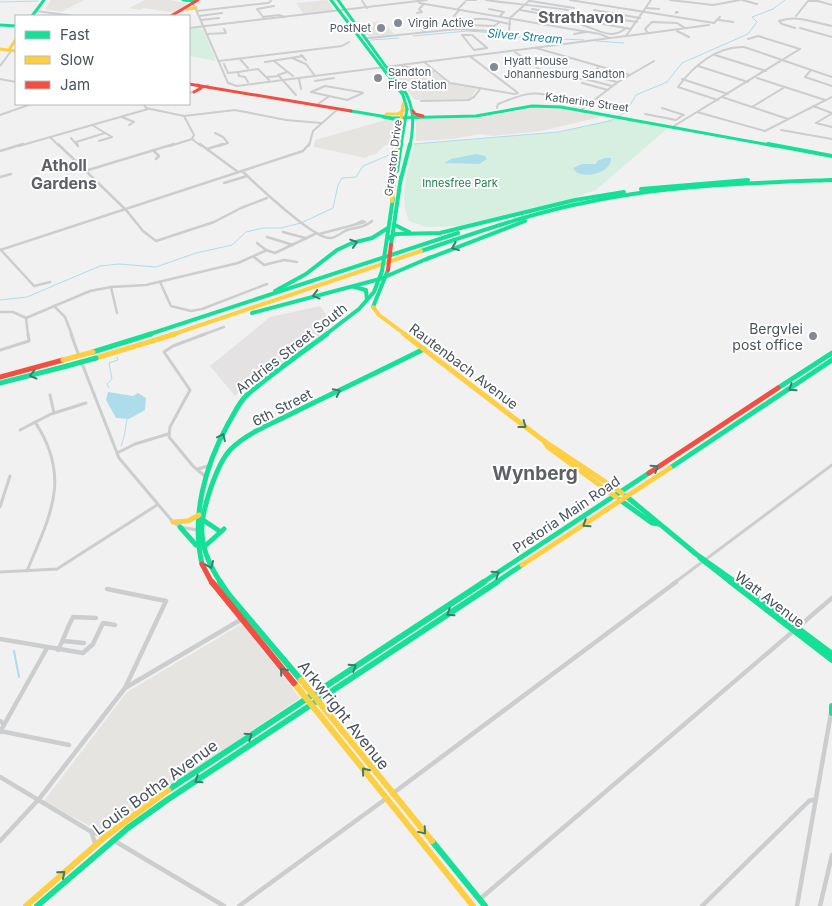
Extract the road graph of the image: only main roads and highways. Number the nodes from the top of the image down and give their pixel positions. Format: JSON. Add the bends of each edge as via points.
{"nodes":[{"id":1,"x":46,"y":0,"type":"edge"},
{"id":2,"x":182,"y":0,"type":"edge"},
{"id":3,"x":202,"y":0,"type":"edge"},
{"id":4,"x":331,"y":0,"type":"edge"},
{"id":5,"x":338,"y":0,"type":"edge"},
{"id":6,"x":196,"y":5,"type":"edge"},
{"id":7,"x":343,"y":11,"type":"junction"},
{"id":8,"x":37,"y":13,"type":"edge"},
{"id":9,"x":173,"y":15,"type":"edge"},
{"id":10,"x":178,"y":15,"type":"edge"},
{"id":11,"x":0,"y":26,"type":"edge"},
{"id":12,"x":15,"y":27,"type":"edge"},
{"id":13,"x":15,"y":27,"type":"edge"},
{"id":14,"x":397,"y":66,"type":"road end"},
{"id":15,"x":389,"y":69,"type":"junction"},
{"id":16,"x":190,"y":83,"type":"edge"},
{"id":17,"x":190,"y":83,"type":"edge"},
{"id":18,"x":397,"y":84,"type":"junction"},
{"id":19,"x":198,"y":85,"type":"junction"},
{"id":20,"x":207,"y":86,"type":"junction"},
{"id":21,"x":192,"y":92,"type":"edge"},
{"id":22,"x":403,"y":93,"type":"junction"},
{"id":23,"x":403,"y":114,"type":"junction"},
{"id":24,"x":384,"y":116,"type":"junction"},
{"id":25,"x":412,"y":117,"type":"junction"},
{"id":26,"x":422,"y":117,"type":"junction"},
{"id":27,"x":626,"y":117,"type":"junction"},
{"id":28,"x":673,"y":127,"type":"junction"},
{"id":29,"x":400,"y":134,"type":"junction"},
{"id":30,"x":832,"y":154,"type":"edge"},
{"id":31,"x":832,"y":175,"type":"edge"},
{"id":32,"x":401,"y":179,"type":"junction"},
{"id":33,"x":832,"y":180,"type":"edge"},
{"id":34,"x":392,"y":201,"type":"junction"},
{"id":35,"x":578,"y":204,"type":"junction"},
{"id":36,"x":521,"y":212,"type":"junction"},
{"id":37,"x":395,"y":225,"type":"junction"},
{"id":38,"x":388,"y":228,"type":"junction"},
{"id":39,"x":440,"y":233,"type":"junction"},
{"id":40,"x":372,"y":238,"type":"junction"},
{"id":41,"x":390,"y":240,"type":"junction"},
{"id":42,"x":385,"y":272,"type":"junction"},
{"id":43,"x":380,"y":279,"type":"junction"},
{"id":44,"x":345,"y":288,"type":"junction"},
{"id":45,"x":368,"y":300,"type":"junction"},
{"id":46,"x":373,"y":307,"type":"junction"},
{"id":47,"x":355,"y":312,"type":"junction"},
{"id":48,"x":213,"y":315,"type":"junction"},
{"id":49,"x":178,"y":333,"type":"junction"},
{"id":50,"x":424,"y":349,"type":"junction"},
{"id":51,"x":832,"y":353,"type":"edge"},
{"id":52,"x":832,"y":360,"type":"edge"},
{"id":53,"x":0,"y":377,"type":"edge"},
{"id":54,"x":0,"y":383,"type":"edge"},
{"id":55,"x":544,"y":441,"type":"joint"},
{"id":56,"x":576,"y":464,"type":"junction"},
{"id":57,"x":620,"y":492,"type":"junction"},
{"id":58,"x":615,"y":496,"type":"junction"},
{"id":59,"x":626,"y":496,"type":"junction"},
{"id":60,"x":620,"y":500,"type":"junction"},
{"id":61,"x":199,"y":515,"type":"junction"},
{"id":62,"x":203,"y":520,"type":"junction"},
{"id":63,"x":173,"y":522,"type":"road end"},
{"id":64,"x":659,"y":524,"type":"junction"},
{"id":65,"x":180,"y":528,"type":"road end"},
{"id":66,"x":199,"y":530,"type":"junction"},
{"id":67,"x":197,"y":547,"type":"junction"},
{"id":68,"x":204,"y":547,"type":"junction"},
{"id":69,"x":243,"y":618,"type":"junction"},
{"id":70,"x":796,"y":629,"type":"junction"},
{"id":71,"x":832,"y":654,"type":"edge"},
{"id":72,"x":832,"y":660,"type":"edge"},
{"id":73,"x":306,"y":686,"type":"junction"},
{"id":74,"x":324,"y":686,"type":"junction"},
{"id":75,"x":330,"y":693,"type":"junction"},
{"id":76,"x":312,"y":694,"type":"junction"},
{"id":77,"x":306,"y":698,"type":"junction"},
{"id":78,"x":318,"y":701,"type":"junction"},
{"id":79,"x":312,"y":705,"type":"junction"},
{"id":80,"x":832,"y":706,"type":"edge"},
{"id":81,"x":325,"y":709,"type":"junction"},
{"id":82,"x":831,"y":713,"type":"edge"},
{"id":83,"x":480,"y":899,"type":"junction"},
{"id":84,"x":26,"y":906,"type":"edge"},
{"id":85,"x":37,"y":906,"type":"edge"},
{"id":86,"x":472,"y":906,"type":"edge"},
{"id":87,"x":485,"y":906,"type":"edge"}],
"edges":[{"from":1,"to":8,"type":"main road"},
{"from":2,"to":6,"type":"main road"},
{"from":3,"to":6,"type":"main road"},
{"from":4,"to":7,"type":"main road"},
{"from":5,"to":7,"type":"main road"},
{"from":6,"to":9,"type":"main road"},
{"from":6,"to":10,"type":"main road"},
{"from":7,"to":15,"type":"main road"},
{"from":7,"to":18,"type":"main road","via":[[378,68]]},
{"from":11,"to":12,"type":"main road"},
{"from":11,"to":13,"type":"main road"},
{"from":14,"to":15,"type":"main road"},
{"from":15,"to":18,"type":"main road"},
{"from":16,"to":19,"type":"main road"},
{"from":17,"to":20,"type":"main road"},
{"from":18,"to":22,"type":"main road"},
{"from":18,"to":23,"type":"main road"},
{"from":18,"to":25,"type":"main road","via":[[410,97]]},
{"from":19,"to":20,"type":"main road"},
{"from":19,"to":21,"type":"main road","via":[[200,89]]},
{"from":20,"to":24,"type":"main road"},
{"from":20,"to":24,"type":"main road"},
{"from":22,"to":32,"type":"main road","name":"Grayston Drive","bridge":true,"via":[[410,109]]},
{"from":22,"to":34,"type":"main road","name":"Grayston Drive","bridge":true,"via":[[407,109]]},
{"from":23,"to":24,"type":"main road"},
{"from":23,"to":25,"type":"main road"},
{"from":23,"to":29,"type":"main road"},
{"from":24,"to":29,"type":"main road","via":[[399,121]]},
{"from":25,"to":26,"type":"main road","name":"Katherine Street"},
{"from":25,"to":26,"type":"main road","via":[[415,114]]},
{"from":25,"to":32,"type":"main road"},
{"from":26,"to":27,"type":"main road","name":"Katherine Street","via":[[542,106]]},
{"from":27,"to":28,"type":"main road","name":"Katherine Street"},
{"from":27,"to":28,"type":"main road","name":"Katherine Street"},
{"from":28,"to":30,"type":"main road","name":"Katherine Street"},
{"from":28,"to":30,"type":"main road"},
{"from":28,"to":30,"type":"main road","name":"Katherine Street"},
{"from":29,"to":34,"type":"main road"},
{"from":31,"to":36,"type":"main road","via":[[669,186],[614,193]]},
{"from":32,"to":37,"type":"main road","name":"Grayston Drive"},
{"from":33,"to":35,"type":"main road","via":[[685,189]]},
{"from":34,"to":38,"type":"main road","name":"Grayston Drive"},
{"from":35,"to":42,"type":"main road","one_way":true},
{"from":35,"to":49,"type":"main road","via":[[503,224]]},
{"from":36,"to":39,"type":"main road"},
{"from":36,"to":48,"type":"main road"},
{"from":37,"to":39,"type":"main road","via":[[409,232]]},
{"from":37,"to":41,"type":"main road","name":"Grayston Drive"},
{"from":38,"to":40,"type":"main road"},
{"from":38,"to":41,"type":"main road","name":"Grayston Drive"},
{"from":39,"to":41,"type":"main road"},
{"from":40,"to":41,"type":"main road"},
{"from":48,"to":40,"type":"main road","one_way":true,"via":[[283,287],[341,248]]},
{"from":41,"to":42,"type":"main road","name":"Grayston Drive","bridge":true},
{"from":42,"to":43,"type":"main road"},
{"from":42,"to":46,"type":"main road","name":"Grayston Drive"},
{"from":43,"to":44,"type":"main road"},
{"from":43,"to":45,"type":"main road"},
{"from":44,"to":45,"type":"main road","via":[[365,289]]},
{"from":44,"to":49,"type":"main road","one_way":true},
{"from":45,"to":47,"type":"main road","name":"Andries Street South"},
{"from":46,"to":47,"type":"main road"},
{"from":46,"to":50,"type":"main road","name":"Rautenbach Avenue"},
{"from":61,"to":47,"type":"main road","name":"Andries Street South","one_way":true,"via":[[218,444],[241,401]]},
{"from":48,"to":53,"type":"main road","bridge":true},
{"from":49,"to":54,"type":"main road","one_way":true,"bridge":true},
{"from":50,"to":55,"type":"main road","name":"Rautenbach Avenue","one_way":true},
{"from":62,"to":50,"type":"main road","name":"6th Street","one_way":true,"via":[[217,470],[233,447],[261,429]]},
{"from":57,"to":51,"type":"main road","name":"Pretoria Main Road","one_way":true},
{"from":52,"to":59,"type":"main road","name":"Pretoria Main Road","one_way":true},
{"from":55,"to":56,"type":"main road","name":"Watt Avenue","via":[[548,447]]},
{"from":56,"to":57,"type":"main road","name":"Watt Avenue"},
{"from":56,"to":58,"type":"main road","name":"Watt Avenue"},
{"from":57,"to":58,"type":"main road","name":"Pretoria Main Road"},
{"from":57,"to":59,"type":"main road","name":"Watt Avenue"},
{"from":58,"to":60,"type":"main road","name":"Watt Avenue"},
{"from":74,"to":58,"type":"main road","name":"Pretoria Main Road","one_way":true},
{"from":59,"to":60,"type":"main road","name":"Pretoria Main Road"},
{"from":59,"to":64,"type":"main road","name":"Watt Avenue"},
{"from":60,"to":64,"type":"main road","name":"Watt Avenue","via":[[652,523]]},
{"from":60,"to":75,"type":"main road","name":"Pretoria Main Road","one_way":true},
{"from":61,"to":63,"type":"main road","via":[[188,521]]},
{"from":61,"to":66,"type":"main road","name":"Andries Street South"},
{"from":62,"to":66,"type":"main road","name":"6th Street"},
{"from":62,"to":68,"type":"main road","via":[[221,530]]},
{"from":64,"to":70,"type":"main road","name":"Watt Avenue"},
{"from":65,"to":67,"type":"main road"},
{"from":66,"to":67,"type":"main road","name":"Arkwright Avenue"},
{"from":66,"to":68,"type":"main road","name":"Arkwright Avenue"},
{"from":67,"to":69,"type":"main road","name":"Arkwright Avenue","via":[[207,577]]},
{"from":68,"to":69,"type":"main road","name":"Arkwright Avenue","one_way":true,"via":[[214,574]]},
{"from":69,"to":73,"type":"main road","name":"Arkwright Avenue"},
{"from":77,"to":69,"type":"main road","name":"Arkwright Avenue","one_way":true},
{"from":70,"to":71,"type":"main road","name":"Watt Avenue"},
{"from":70,"to":72,"type":"main road","name":"Watt Avenue"},
{"from":73,"to":74,"type":"main road"},
{"from":73,"to":76,"type":"main road","name":"Arkwright Avenue"},
{"from":74,"to":76,"type":"main road","name":"Pretoria Main Road"},
{"from":75,"to":78,"type":"main road","name":"Pretoria Main Road"},
{"from":75,"to":81,"type":"main road"},
{"from":76,"to":77,"type":"main road","name":"Louis Botha Avenue"},
{"from":76,"to":78,"type":"main road","name":"Arkwright Avenue"},
{"from":77,"to":79,"type":"main road","name":"Arkwright Avenue"},
{"from":84,"to":77,"type":"main road","name":"Louis Botha Avenue","one_way":true,"via":[[148,803]]},
{"from":78,"to":79,"type":"main road","name":"Louis Botha Avenue"},
{"from":78,"to":81,"type":"main road","name":"Arkwright Avenue"},
{"from":79,"to":85,"type":"main road","name":"Louis Botha Avenue","one_way":true,"via":[[113,840]]},
{"from":86,"to":79,"type":"main road","name":"Arkwright Avenue","one_way":true},
{"from":80,"to":82,"type":"main road"},
{"from":81,"to":83,"type":"main road","name":"Arkwright Avenue","one_way":true},
{"from":83,"to":86,"type":"main road"},
{"from":83,"to":87,"type":"main road","name":"Arkwright Avenue"}]}
